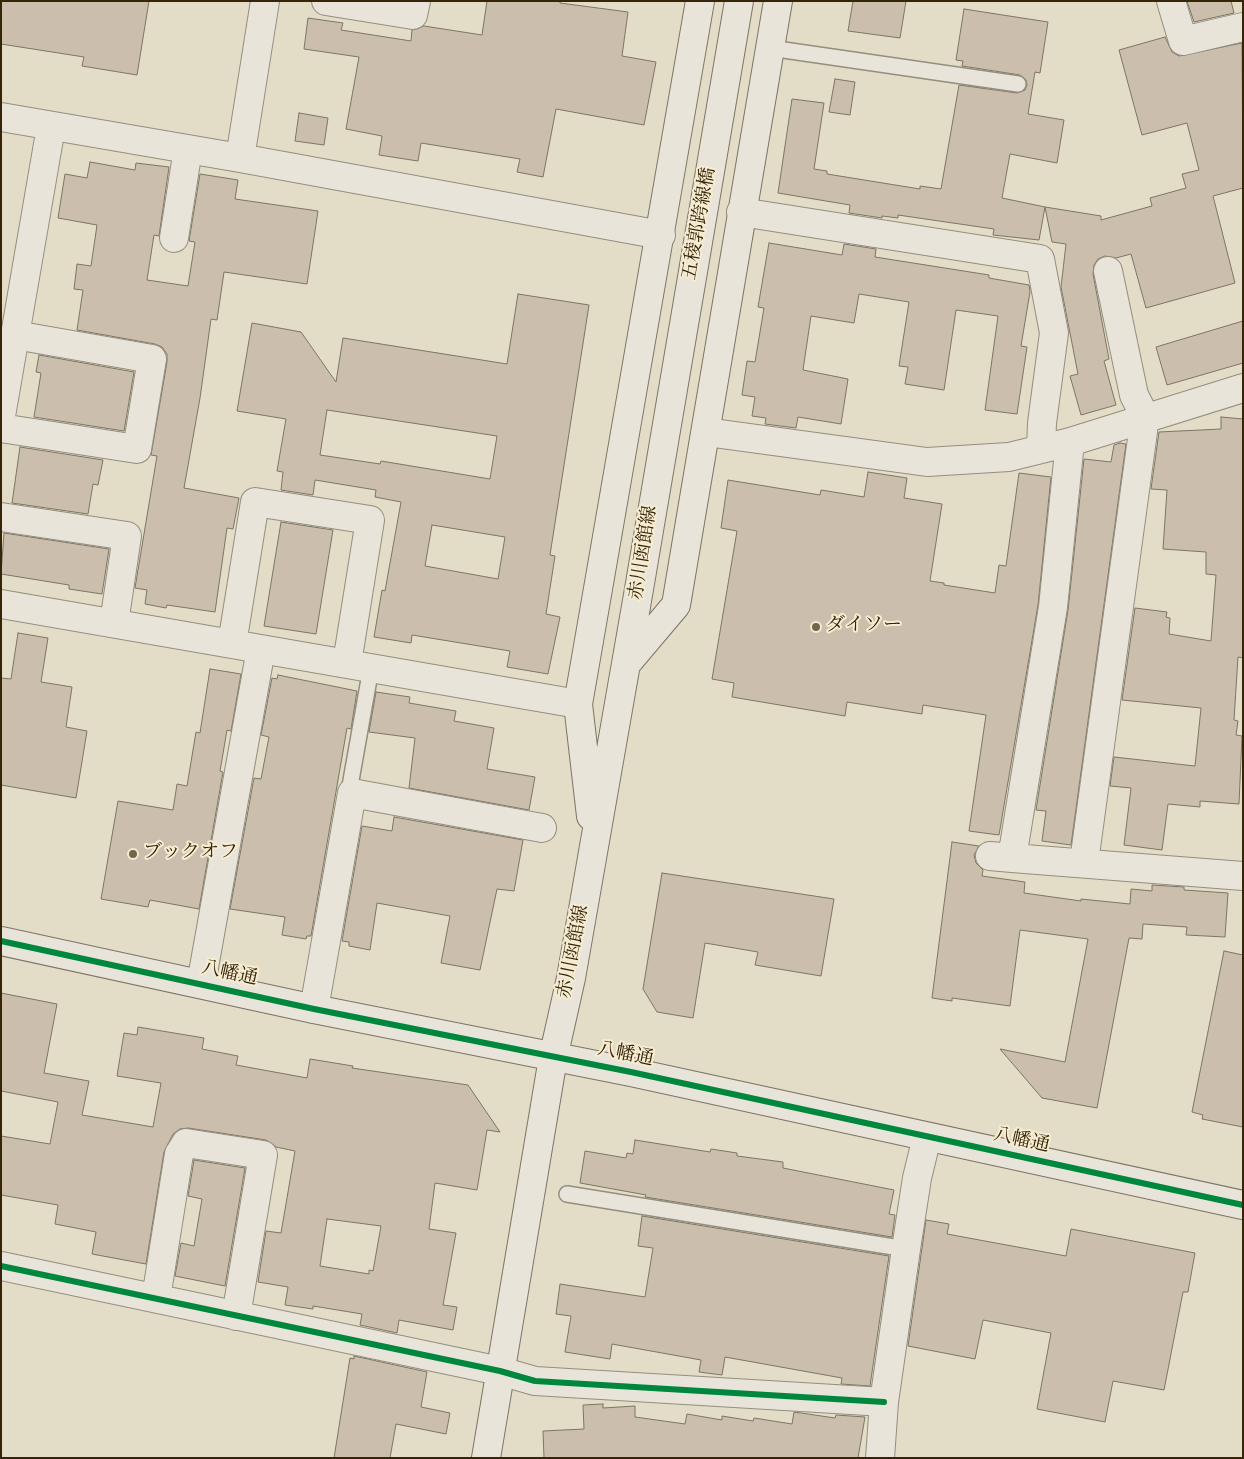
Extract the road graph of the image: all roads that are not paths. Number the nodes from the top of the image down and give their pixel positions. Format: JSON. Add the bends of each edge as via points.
{"nodes":[{"id":1,"x":265,"y":1,"type":"edge"},
{"id":2,"x":326,"y":1,"type":"edge"},
{"id":3,"x":416,"y":1,"type":"edge"},
{"id":4,"x":700,"y":1,"type":"edge"},
{"id":5,"x":740,"y":1,"type":"edge"},
{"id":6,"x":778,"y":1,"type":"edge"},
{"id":7,"x":1171,"y":1,"type":"edge"},
{"id":8,"x":1243,"y":27,"type":"edge"},
{"id":9,"x":770,"y":48,"type":"junction"},
{"id":10,"x":1018,"y":84,"type":"dead end"},
{"id":11,"x":1,"y":117,"type":"edge"},
{"id":12,"x":51,"y":126,"type":"junction"},
{"id":13,"x":188,"y":149,"type":"junction"},
{"id":14,"x":240,"y":158,"type":"junction"},
{"id":15,"x":742,"y":212,"type":"junction"},
{"id":16,"x":661,"y":234,"type":"junction"},
{"id":17,"x":174,"y":238,"type":"dead end"},
{"id":18,"x":1108,"y":271,"type":"dead end"},
{"id":19,"x":15,"y":335,"type":"junction"},
{"id":20,"x":1243,"y":388,"type":"edge"},
{"id":21,"x":1,"y":416,"type":"edge"},
{"id":22,"x":1145,"y":417,"type":"junction"},
{"id":23,"x":1,"y":428,"type":"edge"},
{"id":24,"x":706,"y":432,"type":"junction"},
{"id":25,"x":1070,"y":442,"type":"junction"},
{"id":26,"x":662,"y":446,"type":"joint"},
{"id":27,"x":1041,"y":449,"type":"junction"},
{"id":28,"x":1,"y":517,"type":"edge"},
{"id":29,"x":1,"y":604,"type":"edge"},
{"id":30,"x":114,"y":623,"type":"junction"},
{"id":31,"x":232,"y":644,"type":"junction"},
{"id":32,"x":261,"y":649,"type":"junction"},
{"id":33,"x":626,"y":664,"type":"junction"},
{"id":34,"x":359,"y":666,"type":"junction"},
{"id":35,"x":578,"y":704,"type":"junction"},
{"id":36,"x":352,"y":793,"type":"junction"},
{"id":37,"x":542,"y":828,"type":"dead end"},
{"id":38,"x":594,"y":846,"type":"junction"},
{"id":39,"x":1084,"y":862,"type":"junction"},
{"id":40,"x":1243,"y":876,"type":"edge"},
{"id":41,"x":1,"y":941,"type":"edge"},
{"id":42,"x":202,"y":984,"type":"junction"},
{"id":43,"x":314,"y":1009,"type":"junction"},
{"id":44,"x":553,"y":1058,"type":"junction"},
{"id":45,"x":927,"y":1137,"type":"junction"},
{"id":46,"x":567,"y":1194,"type":"dead end"},
{"id":47,"x":1243,"y":1205,"type":"edge"},
{"id":48,"x":906,"y":1249,"type":"junction"},
{"id":49,"x":1,"y":1266,"type":"edge"},
{"id":50,"x":156,"y":1298,"type":"junction"},
{"id":51,"x":236,"y":1316,"type":"junction"},
{"id":52,"x":500,"y":1371,"type":"junction"},
{"id":53,"x":884,"y":1402,"type":"junction"},
{"id":54,"x":486,"y":1458,"type":"edge"},
{"id":55,"x":880,"y":1458,"type":"edge"}],
"edges":[{"from":1,"to":14,"type":"street"},
{"from":2,"to":3,"type":"street","via":[[413,15]]},
{"from":4,"to":16,"type":"street"},
{"from":5,"to":26,"type":"street","name":"五稜郭跨線橋"},
{"from":6,"to":9,"type":"street"},
{"from":7,"to":8,"type":"street","via":[[1183,41]]},
{"from":9,"to":10,"type":"lane"},
{"from":9,"to":15,"type":"street"},
{"from":11,"to":12,"type":"street"},
{"from":12,"to":13,"type":"street"},
{"from":12,"to":19,"type":"street"},
{"from":13,"to":14,"type":"street"},
{"from":13,"to":17,"type":"street"},
{"from":14,"to":16,"type":"street"},
{"from":15,"to":24,"type":"street"},
{"from":15,"to":27,"type":"street","via":[[1040,260],[1054,333]]},
{"from":16,"to":35,"type":"street"},
{"from":18,"to":22,"type":"street","via":[[1134,395]]},
{"from":19,"to":21,"type":"street"},
{"from":19,"to":23,"type":"street","via":[[152,359],[137,450]]},
{"from":20,"to":22,"type":"street"},
{"from":22,"to":25,"type":"street"},
{"from":22,"to":39,"type":"street"},
{"from":24,"to":27,"type":"street","via":[[927,462],[1009,457]]},
{"from":24,"to":33,"type":"street","via":[[676,605]]},
{"from":25,"to":27,"type":"street"},
{"from":25,"to":39,"type":"street","via":[[1053,607],[1001,857],[1070,864]]},
{"from":26,"to":33,"type":"street","name":"赤川函館線"},
{"from":28,"to":30,"type":"street","via":[[127,536]]},
{"from":29,"to":30,"type":"street"},
{"from":30,"to":31,"type":"street"},
{"from":31,"to":32,"type":"street"},
{"from":31,"to":34,"type":"street","via":[[255,502],[370,520]]},
{"from":32,"to":34,"type":"street"},
{"from":32,"to":42,"type":"street"},
{"from":33,"to":38,"type":"street","name":"赤川函館線"},
{"from":34,"to":35,"type":"street"},
{"from":34,"to":36,"type":"lane"},
{"from":35,"to":38,"type":"street"},
{"from":36,"to":37,"type":"street"},
{"from":36,"to":43,"type":"street"},
{"from":38,"to":44,"type":"street","name":"赤川函館線"},
{"from":39,"to":40,"type":"street"},
{"from":41,"to":42,"type":"street","name":"八幡通"},
{"from":42,"to":43,"type":"street","name":"八幡通"},
{"from":43,"to":44,"type":"street","name":"八幡通"},
{"from":44,"to":45,"type":"street","name":"八幡通"},
{"from":44,"to":52,"type":"street","name":"赤川函館線"},
{"from":45,"to":47,"type":"street","name":"八幡通"},
{"from":45,"to":48,"type":"street"},
{"from":46,"to":48,"type":"lane"},
{"from":48,"to":53,"type":"street"},
{"from":49,"to":50,"type":"street"},
{"from":50,"to":51,"type":"street"},
{"from":50,"to":51,"type":"street","via":[[179,1154],[186,1143],[263,1155]]},
{"from":51,"to":52,"type":"street"},
{"from":52,"to":53,"type":"street","via":[[535,1381]]},
{"from":52,"to":54,"type":"street","name":"赤川函館線"},
{"from":53,"to":55,"type":"street"}]}
